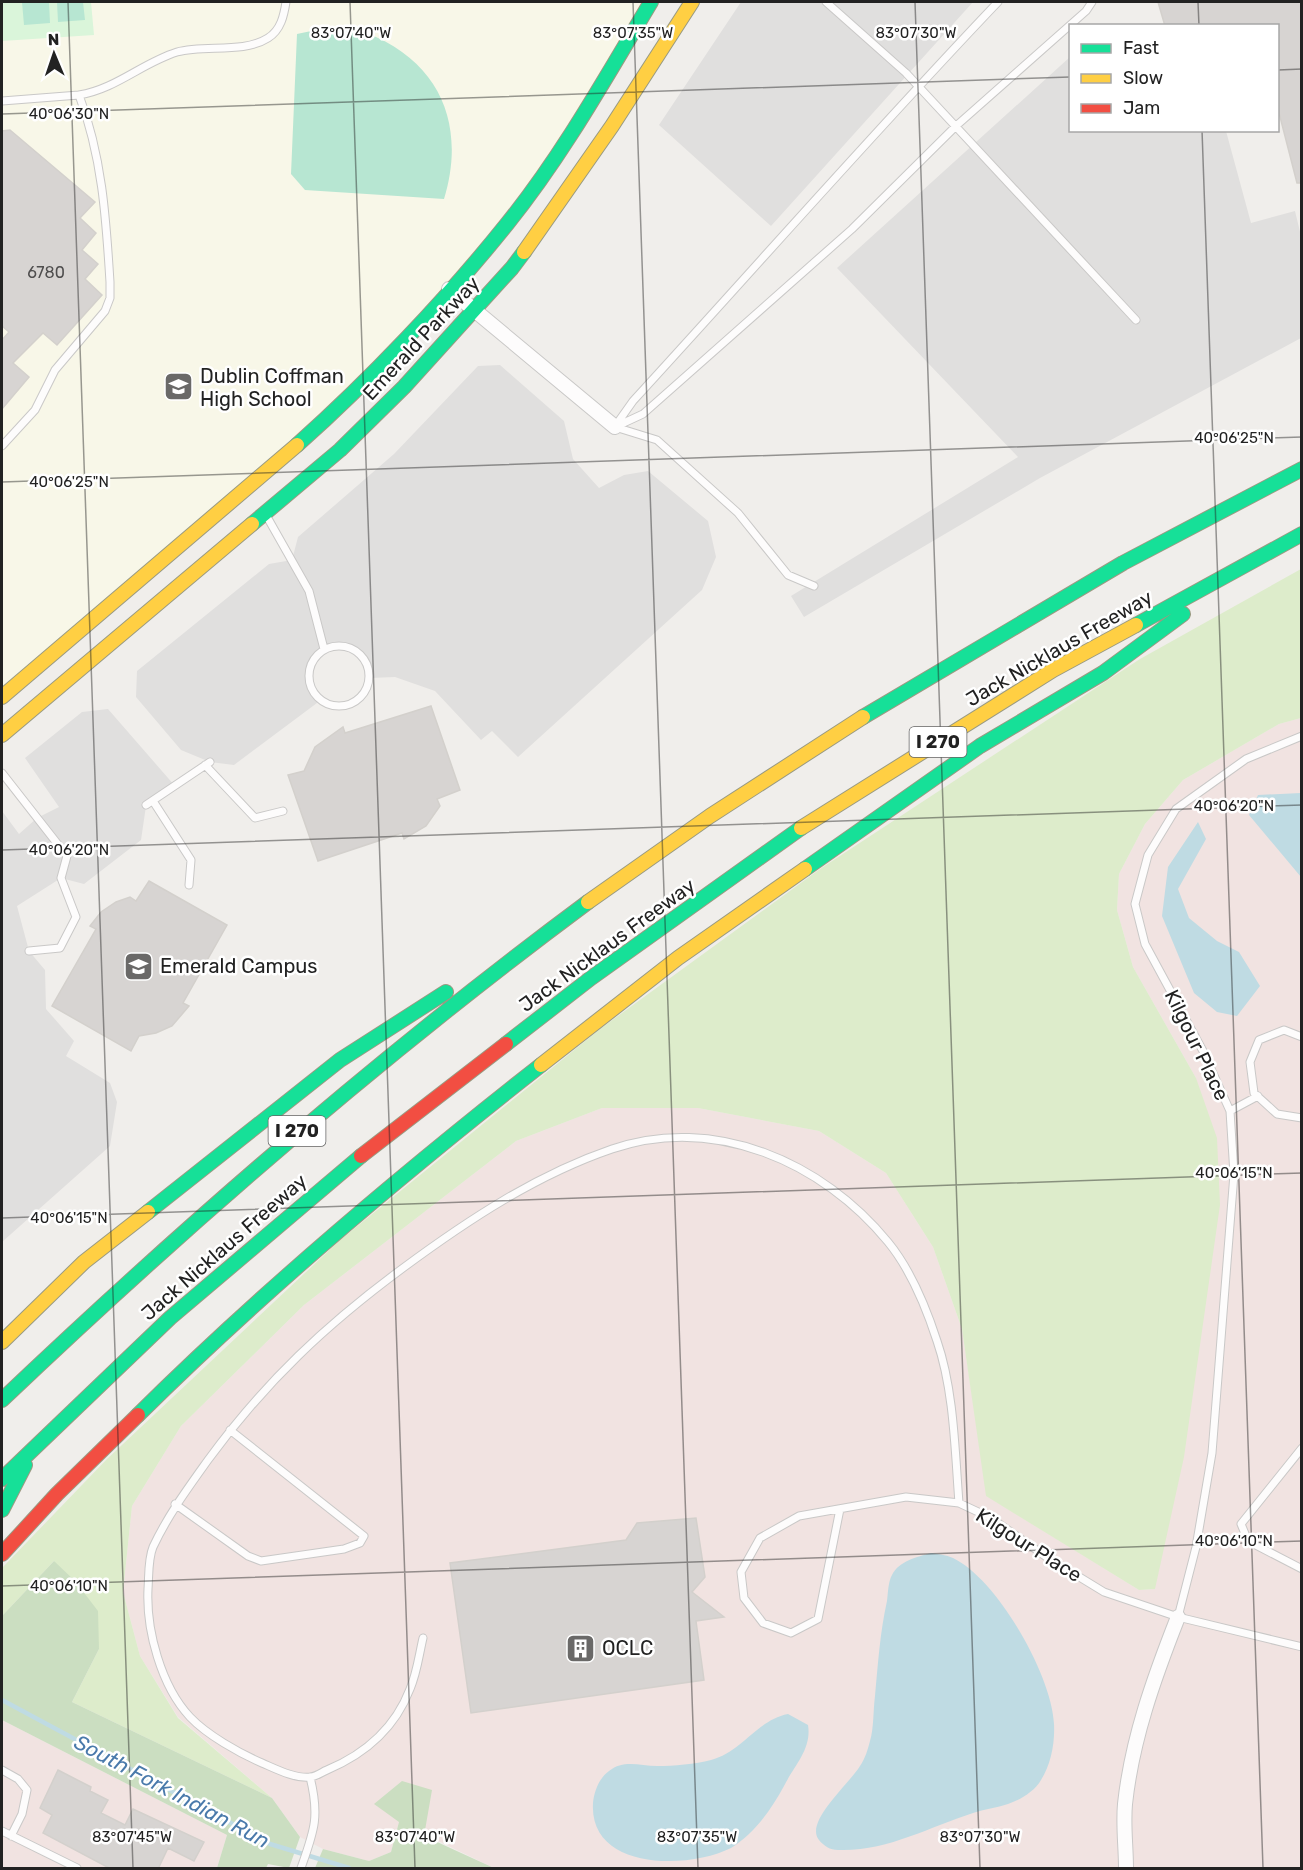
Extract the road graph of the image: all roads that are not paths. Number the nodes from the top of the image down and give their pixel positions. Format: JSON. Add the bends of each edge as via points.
{"nodes":[{"id":1,"x":286,"y":2,"type":"edge"},
{"id":2,"x":651,"y":2,"type":"edge"},
{"id":3,"x":692,"y":2,"type":"edge"},
{"id":4,"x":826,"y":2,"type":"edge"},
{"id":5,"x":998,"y":2,"type":"edge"},
{"id":6,"x":1092,"y":2,"type":"edge"},
{"id":7,"x":1070,"y":24,"type":"edge"},
{"id":8,"x":1069,"y":25,"type":"edge"},
{"id":9,"x":918,"y":86,"type":"junction"},
{"id":10,"x":79,"y":95,"type":"junction"},
{"id":11,"x":2,"y":101,"type":"edge"},
{"id":12,"x":956,"y":126,"type":"junction"},
{"id":13,"x":449,"y":289,"type":"junction"},
{"id":14,"x":475,"y":310,"type":"junction"},
{"id":15,"x":1136,"y":320,"type":"dead end"},
{"id":16,"x":615,"y":427,"type":"junction"},
{"id":17,"x":2,"y":446,"type":"edge"},
{"id":18,"x":1302,"y":469,"type":"edge"},
{"id":19,"x":266,"y":513,"type":"junction"},
{"id":20,"x":1302,"y":534,"type":"edge"},
{"id":21,"x":1246,"y":564,"type":"junction"},
{"id":22,"x":814,"y":586,"type":"dead end"},
{"id":23,"x":324,"y":649,"type":"junction"},
{"id":24,"x":2,"y":697,"type":"edge"},
{"id":25,"x":2,"y":735,"type":"edge"},
{"id":26,"x":1302,"y":736,"type":"edge"},
{"id":27,"x":2,"y":773,"type":"edge"},
{"id":28,"x":283,"y":811,"type":"dead end"},
{"id":29,"x":612,"y":884,"type":"junction"},
{"id":30,"x":189,"y":885,"type":"dead end"},
{"id":31,"x":29,"y":951,"type":"dead end"},
{"id":32,"x":1302,"y":1037,"type":"edge"},
{"id":33,"x":1257,"y":1096,"type":"junction"},
{"id":34,"x":1230,"y":1111,"type":"junction"},
{"id":35,"x":1302,"y":1118,"type":"edge"},
{"id":36,"x":2,"y":1342,"type":"edge"},
{"id":37,"x":2,"y":1400,"type":"edge"},
{"id":38,"x":230,"y":1430,"type":"junction"},
{"id":39,"x":34,"y":1447,"type":"junction"},
{"id":40,"x":1302,"y":1448,"type":"edge"},
{"id":41,"x":2,"y":1479,"type":"edge"},
{"id":42,"x":959,"y":1503,"type":"junction"},
{"id":43,"x":175,"y":1504,"type":"junction"},
{"id":44,"x":2,"y":1509,"type":"edge"},
{"id":45,"x":840,"y":1509,"type":"junction"},
{"id":46,"x":2,"y":1554,"type":"edge"},
{"id":47,"x":1302,"y":1569,"type":"edge"},
{"id":48,"x":1178,"y":1617,"type":"junction"},
{"id":49,"x":423,"y":1638,"type":"dead end"},
{"id":50,"x":1302,"y":1647,"type":"edge"},
{"id":51,"x":2,"y":1770,"type":"edge"},
{"id":52,"x":310,"y":1777,"type":"junction"},
{"id":53,"x":2,"y":1831,"type":"edge"},
{"id":54,"x":11,"y":1836,"type":"junction"},
{"id":55,"x":77,"y":1869,"type":"edge"},
{"id":56,"x":301,"y":1869,"type":"edge"},
{"id":57,"x":1126,"y":1869,"type":"edge"}],
"edges":[{"from":1,"to":10,"type":"lane","via":[[278,28],[258,43],[178,52],[108,87]]},
{"from":2,"to":13,"type":"main road","name":"Emerald Parkway","via":[[587,109],[508,223]]},
{"from":3,"to":14,"type":"main road","name":"Emerald Parkway","via":[[612,126],[512,268]]},
{"from":4,"to":9,"type":"lane"},
{"from":5,"to":9,"type":"lane"},
{"from":6,"to":7,"type":"lane"},
{"from":8,"to":12,"type":"lane"},
{"from":9,"to":12,"type":"lane"},
{"from":9,"to":16,"type":"lane","via":[[633,401]]},
{"from":10,"to":11,"type":"lane"},
{"from":10,"to":17,"type":"lane","via":[[92,131],[102,183],[110,298],[93,328],[55,370],[35,410]]},
{"from":12,"to":15,"type":"lane"},
{"from":12,"to":16,"type":"lane","via":[[852,229],[643,414]]},
{"from":13,"to":14,"type":"street"},
{"from":13,"to":24,"type":"main road","name":"Emerald Parkway","via":[[409,335],[303,439]]},
{"from":14,"to":16,"type":"street"},
{"from":14,"to":19,"type":"main road","name":"Emerald Parkway","via":[[340,450]]},
{"from":16,"to":22,"type":"lane","via":[[657,440],[738,513],[788,575]]},
{"from":18,"to":29,"type":"main road","name":"Jack Nicklaus Freeway","number":"I 270","via":[[1142,552],[886,701]]},
{"from":19,"to":23,"type":"lane","via":[[309,591]]},
{"from":19,"to":25,"type":"main road","name":"Emerald Parkway"},
{"from":20,"to":21,"type":"main road","name":"Jack Nicklaus Freeway","number":"I 270"},
{"from":21,"to":39,"type":"main road","name":"Jack Nicklaus Freeway","number":"I 270","via":[[1053,670],[804,826],[591,978],[356,1160],[170,1318]]},
{"from":21,"to":46,"type":"main road","via":[[1103,673],[980,746],[678,958],[512,1088],[204,1349]]},
{"from":23,"to":23,"type":"lane","via":[[310,667],[309,680],[315,694],[330,704],[348,705],[356,701],[370,678],[364,657],[348,647]]},
{"from":26,"to":34,"type":"lane","name":"Kilgour Place","via":[[1246,759],[1176,809],[1148,855],[1136,904],[1145,944],[1203,1051]]},
{"from":27,"to":31,"type":"lane","via":[[67,856],[61,878],[76,916],[60,948]]},
{"from":28,"to":30,"type":"lane","via":[[255,818],[208,764],[149,803],[190,860]]},
{"from":29,"to":36,"type":"main road","via":[[340,1060],[84,1262]]},
{"from":29,"to":37,"type":"main road","name":"Jack Nicklaus Freeway","number":"I 270","via":[[412,1036],[234,1183]]},
{"from":32,"to":33,"type":"lane","via":[[1284,1030],[1259,1040],[1250,1062]]},
{"from":33,"to":34,"type":"lane"},
{"from":33,"to":35,"type":"lane","via":[[1277,1114]]},
{"from":34,"to":48,"type":"lane","name":"Kilgour Place","via":[[1234,1174],[1212,1453],[1196,1547]]},
{"from":38,"to":42,"type":"lane","via":[[260,1392],[345,1311],[431,1247],[532,1182],[616,1148],[673,1138],[705,1138],[737,1143],[802,1167],[841,1193],[889,1243],[917,1288],[939,1346],[952,1419]]},
{"from":38,"to":43,"type":"lane"},
{"from":38,"to":43,"type":"lane","via":[[364,1536],[360,1544],[261,1562]]},
{"from":39,"to":41,"type":"main road","name":"Jack Nicklaus Freeway","number":"I 270"},
{"from":39,"to":44,"type":"main road"},
{"from":40,"to":47,"type":"lane","via":[[1241,1524],[1248,1541]]},
{"from":42,"to":45,"type":"lane","name":"Kilgour Place","via":[[906,1497]]},
{"from":42,"to":48,"type":"lane","name":"Kilgour Place","via":[[991,1518],[1104,1592]]},
{"from":43,"to":52,"type":"lane","via":[[151,1552],[147,1606],[160,1670],[189,1716],[242,1755],[288,1774]]},
{"from":45,"to":45,"type":"lane","name":"Kilgour Place","via":[[799,1516],[760,1538],[741,1572],[744,1598],[762,1623],[791,1633],[818,1619]]},
{"from":48,"to":50,"type":"lane","name":"Kilgour Place"},
{"from":48,"to":57,"type":"street","name":"Kilgour Place","via":[[1150,1686],[1134,1755],[1125,1805]]},
{"from":49,"to":52,"type":"lane","via":[[410,1689],[381,1737],[348,1761]]},
{"from":51,"to":54,"type":"lane","via":[[27,1790],[22,1814]]},
{"from":52,"to":56,"type":"lane","via":[[317,1804],[315,1828]]},
{"from":53,"to":54,"type":"lane"},
{"from":54,"to":55,"type":"lane"}]}
